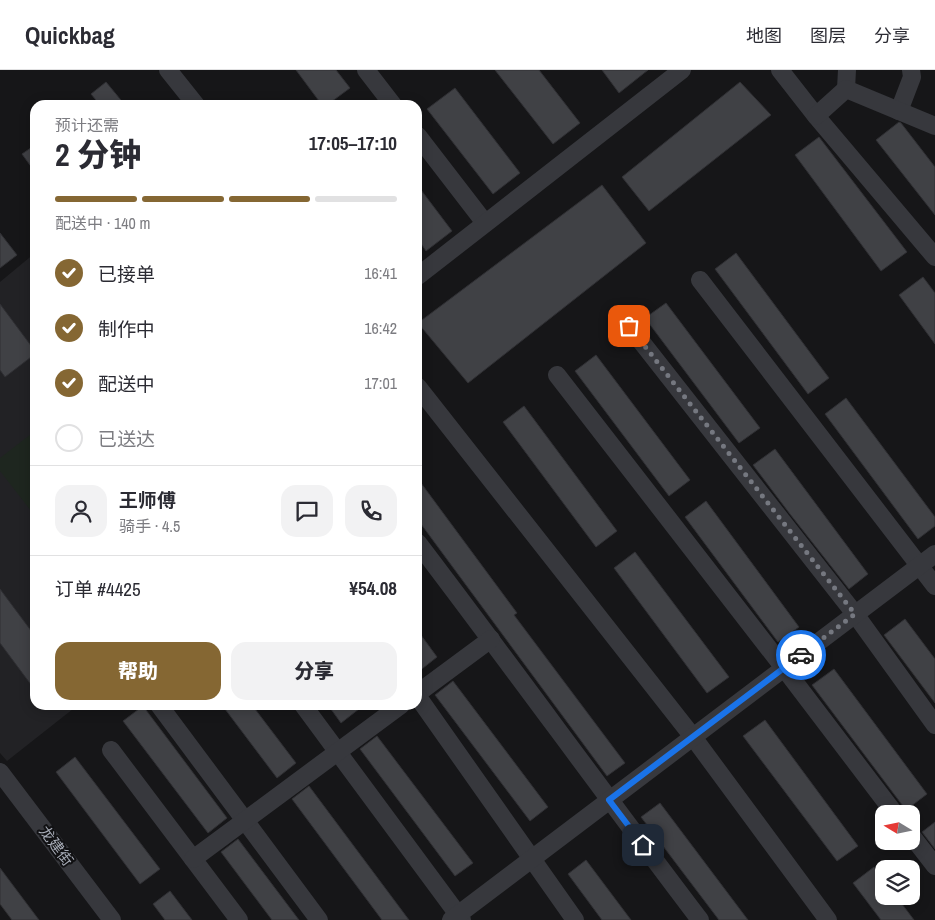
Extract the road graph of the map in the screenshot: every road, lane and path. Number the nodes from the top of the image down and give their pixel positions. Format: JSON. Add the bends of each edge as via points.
{"nodes":[{"id":1,"x":168,"y":70,"type":"edge"},
{"id":2,"x":366,"y":70,"type":"edge"},
{"id":3,"x":682,"y":70,"type":"edge"},
{"id":4,"x":780,"y":70,"type":"edge"},
{"id":5,"x":847,"y":70,"type":"edge"},
{"id":6,"x":911,"y":70,"type":"edge"},
{"id":7,"x":846,"y":89,"type":"junction"},
{"id":8,"x":192,"y":100,"type":"edge"},
{"id":9,"x":389,"y":100,"type":"edge"},
{"id":10,"x":899,"y":111,"type":"junction"},
{"id":11,"x":816,"y":116,"type":"junction"},
{"id":12,"x":935,"y":126,"type":"edge"},
{"id":13,"x":422,"y":141,"type":"edge"},
{"id":14,"x":485,"y":224,"type":"junction"},
{"id":15,"x":935,"y":257,"type":"edge"},
{"id":16,"x":422,"y":273,"type":"edge"},
{"id":17,"x":700,"y":280,"type":"dead end"},
{"id":18,"x":629,"y":326,"type":"dead end"},
{"id":19,"x":557,"y":374,"type":"dead end"},
{"id":20,"x":422,"y":392,"type":"edge"},
{"id":21,"x":422,"y":548,"type":"edge"},
{"id":22,"x":935,"y":554,"type":"edge"},
{"id":23,"x":920,"y":566,"type":"junction"},
{"id":24,"x":935,"y":586,"type":"edge"},
{"id":25,"x":855,"y":614,"type":"junction"},
{"id":26,"x":491,"y":639,"type":"junction"},
{"id":27,"x":784,"y":668,"type":"junction"},
{"id":28,"x":422,"y":690,"type":"edge"},
{"id":29,"x":422,"y":703,"type":"edge"},
{"id":30,"x":163,"y":710,"type":"edge"},
{"id":31,"x":307,"y":710,"type":"edge"},
{"id":32,"x":394,"y":710,"type":"edge"},
{"id":33,"x":935,"y":726,"type":"edge"},
{"id":34,"x":693,"y":737,"type":"junction"},
{"id":35,"x":111,"y":750,"type":"dead end"},
{"id":36,"x":338,"y":752,"type":"junction"},
{"id":37,"x":0,"y":772,"type":"edge"},
{"id":38,"x":609,"y":800,"type":"junction"},
{"id":39,"x":888,"y":805,"type":"edge"},
{"id":40,"x":246,"y":820,"type":"junction"},
{"id":41,"x":920,"y":847,"type":"edge"},
{"id":42,"x":193,"y":859,"type":"junction"},
{"id":43,"x":531,"y":859,"type":"junction"},
{"id":44,"x":935,"y":866,"type":"edge"},
{"id":45,"x":457,"y":918,"type":"edge"},
{"id":46,"x":112,"y":920,"type":"edge"},
{"id":47,"x":238,"y":920,"type":"edge"},
{"id":48,"x":319,"y":920,"type":"edge"},
{"id":49,"x":575,"y":920,"type":"edge"},
{"id":50,"x":700,"y":920,"type":"edge"},
{"id":51,"x":828,"y":920,"type":"edge"}],
"edges":[{"from":1,"to":8,"type":"street"},
{"from":2,"to":9,"type":"street"},
{"from":3,"to":14,"type":"street"},
{"from":4,"to":11,"type":"street"},
{"from":5,"to":7,"type":"street"},
{"from":6,"to":10,"type":"street","via":[[912,76]]},
{"from":7,"to":10,"type":"street"},
{"from":7,"to":11,"type":"street"},
{"from":10,"to":12,"type":"street"},
{"from":11,"to":15,"type":"street"},
{"from":13,"to":14,"type":"street"},
{"from":14,"to":16,"type":"street"},
{"from":17,"to":23,"type":"street"},
{"from":18,"to":25,"type":"street"},
{"from":19,"to":27,"type":"street"},
{"from":20,"to":34,"type":"street"},
{"from":21,"to":26,"type":"street"},
{"from":22,"to":23,"type":"street"},
{"from":23,"to":24,"type":"street"},
{"from":23,"to":25,"type":"street"},
{"from":25,"to":27,"type":"street"},
{"from":25,"to":33,"type":"street"},
{"from":26,"to":28,"type":"street"},
{"from":26,"to":38,"type":"street"},
{"from":27,"to":34,"type":"street"},
{"from":27,"to":39,"type":"street"},
{"from":29,"to":43,"type":"street"},
{"from":30,"to":40,"type":"street"},
{"from":31,"to":36,"type":"street"},
{"from":32,"to":36,"type":"street"},
{"from":34,"to":38,"type":"street"},
{"from":34,"to":51,"type":"street"},
{"from":35,"to":42,"type":"street"},
{"from":36,"to":40,"type":"street"},
{"from":36,"to":45,"type":"street"},
{"from":37,"to":46,"type":"street","name":"龙建街"},
{"from":38,"to":43,"type":"street"},
{"from":38,"to":50,"type":"street"},
{"from":40,"to":42,"type":"street"},
{"from":40,"to":48,"type":"street"},
{"from":41,"to":44,"type":"street"},
{"from":42,"to":47,"type":"street"},
{"from":43,"to":45,"type":"street"},
{"from":43,"to":49,"type":"street"}]}
